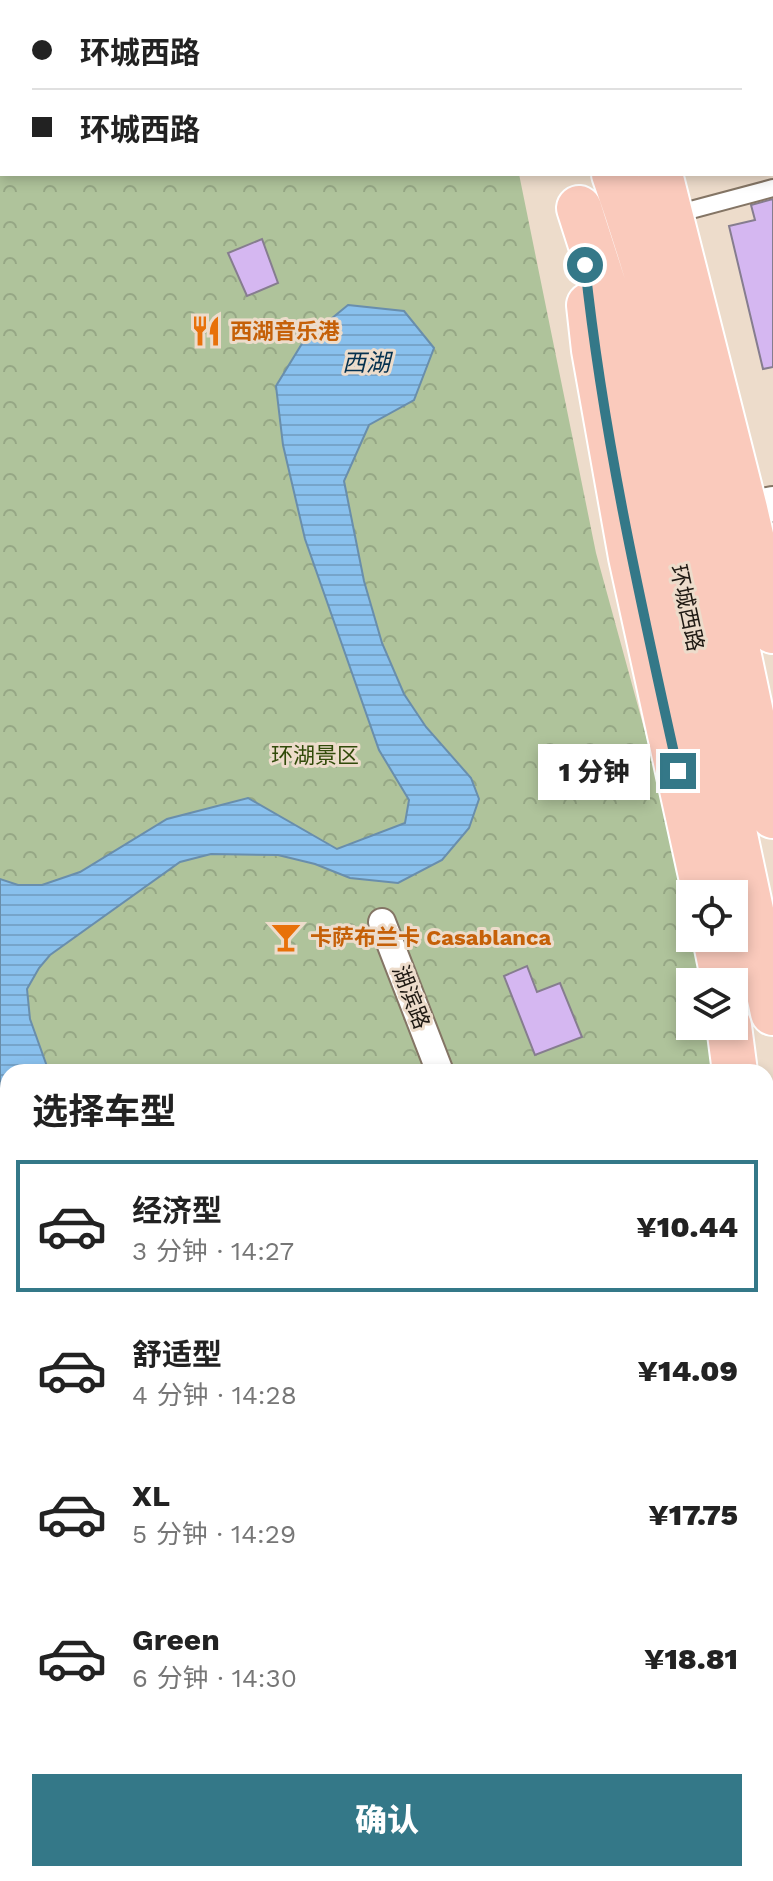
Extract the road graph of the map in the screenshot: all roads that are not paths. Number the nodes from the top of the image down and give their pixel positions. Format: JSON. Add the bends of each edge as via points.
{"nodes":[{"id":1,"x":615,"y":176,"type":"edge"},
{"id":2,"x":660,"y":176,"type":"edge"},
{"id":3,"x":773,"y":188,"type":"edge"},
{"id":4,"x":572,"y":191,"type":"edge"},
{"id":5,"x":670,"y":216,"type":"junction"},
{"id":6,"x":759,"y":507,"type":"edge"},
{"id":7,"x":773,"y":631,"type":"edge"},
{"id":8,"x":773,"y":816,"type":"edge"},
{"id":9,"x":702,"y":880,"type":"edge"},
{"id":10,"x":382,"y":922,"type":"dead end"},
{"id":11,"x":773,"y":1013,"type":"edge"},
{"id":12,"x":731,"y":1040,"type":"edge"},
{"id":13,"x":437,"y":1064,"type":"edge"},
{"id":14,"x":734,"y":1064,"type":"edge"}],
"edges":[{"from":1,"to":8,"type":"main road","name":"环城西路","via":[[690,437]]},
{"from":2,"to":5,"type":"main road"},
{"from":3,"to":5,"type":"lane"},
{"from":4,"to":9,"type":"main road","name":"环城西路","via":[[631,557]]},
{"from":4,"to":11,"type":"main road","name":"环城西路","via":[[654,456]]},
{"from":5,"to":6,"type":"main road"},
{"from":6,"to":7,"type":"main road"},
{"from":10,"to":13,"type":"street","name":"湖滨路"},
{"from":12,"to":14,"type":"main road"}]}
